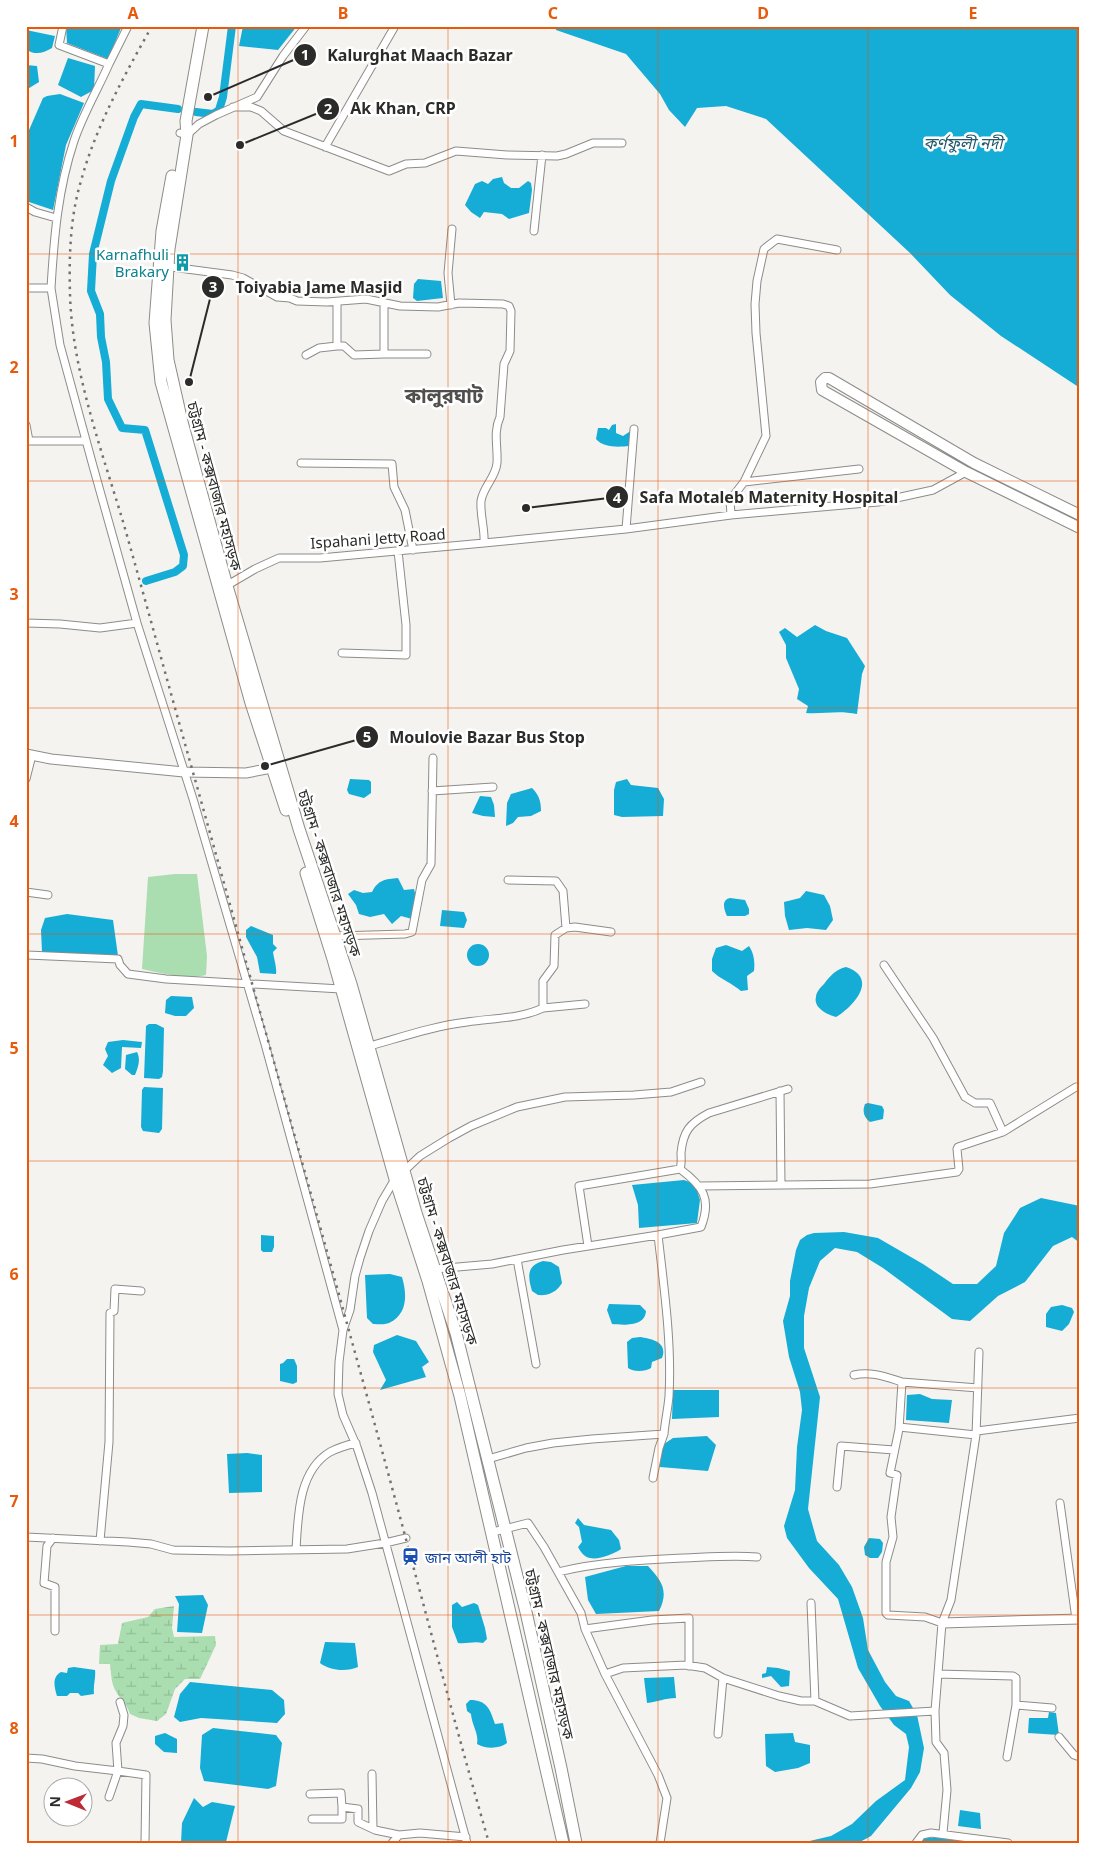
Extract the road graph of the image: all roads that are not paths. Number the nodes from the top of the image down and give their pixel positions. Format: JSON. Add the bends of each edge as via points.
{"nodes":[{"id":1,"x":63,"y":26,"type":"edge"},
{"id":2,"x":128,"y":26,"type":"edge"},
{"id":3,"x":204,"y":26,"type":"edge"},
{"id":4,"x":306,"y":26,"type":"edge"},
{"id":5,"x":394,"y":26,"type":"edge"},
{"id":6,"x":109,"y":64,"type":"junction"},
{"id":7,"x":233,"y":107,"type":"junction"},
{"id":8,"x":183,"y":134,"type":"junction"},
{"id":9,"x":622,"y":143,"type":"dead end"},
{"id":10,"x":326,"y":147,"type":"junction"},
{"id":11,"x":542,"y":155,"type":"junction"},
{"id":12,"x":26,"y":207,"type":"edge"},
{"id":13,"x":56,"y":218,"type":"junction"},
{"id":14,"x":452,"y":229,"type":"dead end"},
{"id":15,"x":534,"y":232,"type":"dead end"},
{"id":16,"x":837,"y":250,"type":"dead end"},
{"id":17,"x":164,"y":266,"type":"junction"},
{"id":18,"x":26,"y":288,"type":"edge"},
{"id":19,"x":51,"y":288,"type":"junction"},
{"id":20,"x":337,"y":302,"type":"junction"},
{"id":21,"x":384,"y":303,"type":"junction"},
{"id":22,"x":451,"y":306,"type":"junction"},
{"id":23,"x":337,"y":346,"type":"junction"},
{"id":24,"x":384,"y":354,"type":"junction"},
{"id":25,"x":427,"y":354,"type":"dead end"},
{"id":26,"x":306,"y":355,"type":"dead end"},
{"id":27,"x":26,"y":425,"type":"edge"},
{"id":28,"x":634,"y":429,"type":"dead end"},
{"id":29,"x":86,"y":441,"type":"junction"},
{"id":30,"x":301,"y":462,"type":"dead end"},
{"id":31,"x":859,"y":469,"type":"dead end"},
{"id":32,"x":966,"y":472,"type":"junction"},
{"id":33,"x":744,"y":482,"type":"junction"},
{"id":34,"x":731,"y":515,"type":"junction"},
{"id":35,"x":1080,"y":515,"type":"edge"},
{"id":36,"x":1080,"y":528,"type":"edge"},
{"id":37,"x":626,"y":529,"type":"junction"},
{"id":38,"x":484,"y":544,"type":"junction"},
{"id":39,"x":413,"y":550,"type":"junction"},
{"id":40,"x":398,"y":551,"type":"junction"},
{"id":41,"x":223,"y":588,"type":"junction"},
{"id":42,"x":26,"y":623,"type":"edge"},
{"id":43,"x":137,"y":623,"type":"junction"},
{"id":44,"x":342,"y":653,"type":"dead end"},
{"id":45,"x":29,"y":754,"type":"edge"},
{"id":46,"x":433,"y":758,"type":"dead end"},
{"id":47,"x":276,"y":767,"type":"junction"},
{"id":48,"x":184,"y":772,"type":"junction"},
{"id":49,"x":26,"y":779,"type":"edge"},
{"id":50,"x":493,"y":787,"type":"dead end"},
{"id":51,"x":432,"y":791,"type":"junction"},
{"id":52,"x":508,"y":880,"type":"dead end"},
{"id":53,"x":26,"y":892,"type":"edge"},
{"id":54,"x":48,"y":895,"type":"dead end"},
{"id":55,"x":566,"y":928,"type":"junction"},
{"id":56,"x":611,"y":932,"type":"dead end"},
{"id":57,"x":336,"y":936,"type":"junction"},
{"id":58,"x":26,"y":955,"type":"edge"},
{"id":59,"x":884,"y":964,"type":"dead end"},
{"id":60,"x":247,"y":983,"type":"junction"},
{"id":61,"x":341,"y":989,"type":"junction"},
{"id":62,"x":585,"y":1004,"type":"dead end"},
{"id":63,"x":544,"y":1008,"type":"junction"},
{"id":64,"x":363,"y":1047,"type":"junction"},
{"id":65,"x":701,"y":1082,"type":"dead end"},
{"id":66,"x":1076,"y":1087,"type":"dead end"},
{"id":67,"x":788,"y":1089,"type":"dead end"},
{"id":68,"x":780,"y":1091,"type":"junction"},
{"id":69,"x":1003,"y":1132,"type":"junction"},
{"id":70,"x":680,"y":1169,"type":"junction"},
{"id":71,"x":404,"y":1170,"type":"junction"},
{"id":72,"x":395,"y":1179,"type":"junction"},
{"id":73,"x":781,"y":1185,"type":"junction"},
{"id":74,"x":700,"y":1186,"type":"junction"},
{"id":75,"x":658,"y":1235,"type":"junction"},
{"id":76,"x":588,"y":1246,"type":"junction"},
{"id":77,"x":517,"y":1259,"type":"junction"},
{"id":78,"x":435,"y":1269,"type":"junction"},
{"id":79,"x":141,"y":1291,"type":"dead end"},
{"id":80,"x":343,"y":1330,"type":"junction"},
{"id":81,"x":979,"y":1352,"type":"dead end"},
{"id":82,"x":536,"y":1364,"type":"dead end"},
{"id":83,"x":854,"y":1375,"type":"dead end"},
{"id":84,"x":902,"y":1382,"type":"junction"},
{"id":85,"x":978,"y":1388,"type":"junction"},
{"id":86,"x":1080,"y":1418,"type":"edge"},
{"id":87,"x":899,"y":1427,"type":"junction"},
{"id":88,"x":976,"y":1433,"type":"junction"},
{"id":89,"x":664,"y":1434,"type":"junction"},
{"id":90,"x":356,"y":1443,"type":"junction"},
{"id":91,"x":894,"y":1450,"type":"junction"},
{"id":92,"x":488,"y":1459,"type":"junction"},
{"id":93,"x":653,"y":1478,"type":"dead end"},
{"id":94,"x":837,"y":1487,"type":"dead end"},
{"id":95,"x":1060,"y":1503,"type":"dead end"},
{"id":96,"x":505,"y":1529,"type":"junction"},
{"id":97,"x":493,"y":1532,"type":"junction"},
{"id":98,"x":26,"y":1537,"type":"edge"},
{"id":99,"x":53,"y":1538,"type":"junction"},
{"id":100,"x":406,"y":1538,"type":"dead end"},
{"id":101,"x":100,"y":1541,"type":"junction"},
{"id":102,"x":385,"y":1543,"type":"junction"},
{"id":103,"x":296,"y":1550,"type":"junction"},
{"id":104,"x":757,"y":1557,"type":"dead end"},
{"id":105,"x":558,"y":1572,"type":"junction"},
{"id":106,"x":811,"y":1603,"type":"dead end"},
{"id":107,"x":1078,"y":1619,"type":"edge"},
{"id":108,"x":942,"y":1623,"type":"junction"},
{"id":109,"x":585,"y":1629,"type":"junction"},
{"id":110,"x":55,"y":1631,"type":"dead end"},
{"id":111,"x":690,"y":1666,"type":"junction"},
{"id":112,"x":605,"y":1674,"type":"junction"},
{"id":113,"x":938,"y":1674,"type":"junction"},
{"id":114,"x":723,"y":1678,"type":"junction"},
{"id":115,"x":815,"y":1701,"type":"junction"},
{"id":116,"x":120,"y":1702,"type":"dead end"},
{"id":117,"x":1016,"y":1705,"type":"junction"},
{"id":118,"x":1052,"y":1708,"type":"dead end"},
{"id":119,"x":935,"y":1711,"type":"junction"},
{"id":120,"x":718,"y":1734,"type":"dead end"},
{"id":121,"x":1059,"y":1737,"type":"dead end"},
{"id":122,"x":1007,"y":1757,"type":"dead end"},
{"id":123,"x":26,"y":1758,"type":"edge"},
{"id":124,"x":1080,"y":1758,"type":"edge"},
{"id":125,"x":118,"y":1771,"type":"junction"},
{"id":126,"x":372,"y":1774,"type":"dead end"},
{"id":127,"x":310,"y":1794,"type":"dead end"},
{"id":128,"x":109,"y":1797,"type":"dead end"},
{"id":129,"x":342,"y":1807,"type":"junction"},
{"id":130,"x":312,"y":1819,"type":"dead end"},
{"id":131,"x":373,"y":1829,"type":"junction"},
{"id":132,"x":942,"y":1833,"type":"junction"},
{"id":133,"x":399,"y":1835,"type":"junction"},
{"id":134,"x":467,"y":1840,"type":"edge"},
{"id":135,"x":996,"y":1842,"type":"edge"},
{"id":136,"x":145,"y":1843,"type":"edge"},
{"id":137,"x":392,"y":1843,"type":"edge"},
{"id":138,"x":563,"y":1843,"type":"edge"},
{"id":139,"x":576,"y":1843,"type":"edge"},
{"id":140,"x":660,"y":1843,"type":"edge"},
{"id":141,"x":916,"y":1843,"type":"edge"},
{"id":142,"x":1008,"y":1843,"type":"edge"}],
"edges":[{"from":1,"to":6,"type":"street","via":[[60,45]]},
{"from":2,"to":6,"type":"street"},
{"from":3,"to":8,"type":"highway","name":"চট্টগ্রাম - কক্সবাজার মহাসড়ক"},
{"from":4,"to":7,"type":"street","via":[[257,97]]},
{"from":5,"to":10,"type":"street"},
{"from":6,"to":13,"type":"street","via":[[75,139],[61,186]]},
{"from":7,"to":8,"type":"street"},
{"from":7,"to":10,"type":"street","via":[[251,107],[261,111],[284,131]]},
{"from":8,"to":17,"type":"highway","name":"চট্টগ্রাম - কক্সবাজার মহাসড়ক","via":[[169,249]]},
{"from":9,"to":11,"type":"street","via":[[593,143],[566,154]]},
{"from":10,"to":11,"type":"street","via":[[389,171],[406,164],[425,163],[456,151]]},
{"from":11,"to":15,"type":"street"},
{"from":12,"to":13,"type":"street"},
{"from":13,"to":19,"type":"street"},
{"from":14,"to":22,"type":"street","via":[[448,273]]},
{"from":16,"to":33,"type":"street","via":[[777,239],[764,249],[755,304],[766,436]]},
{"from":17,"to":20,"type":"street","via":[[243,278],[277,297]]},
{"from":17,"to":41,"type":"highway","name":"চট্টগ্রাম - কক্সবাজার মহাসড়ক","via":[[168,360]]},
{"from":18,"to":19,"type":"street"},
{"from":19,"to":29,"type":"street","via":[[60,345]]},
{"from":20,"to":21,"type":"street","via":[[366,299]]},
{"from":20,"to":23,"type":"street"},
{"from":21,"to":22,"type":"street"},
{"from":21,"to":24,"type":"street"},
{"from":22,"to":38,"type":"street","via":[[459,303],[503,304],[511,311],[510,350],[504,364],[500,417],[496,424],[496,472],[481,501]]},
{"from":23,"to":24,"type":"street","via":[[344,346],[354,355]]},
{"from":23,"to":26,"type":"street","via":[[319,348]]},
{"from":24,"to":25,"type":"street"},
{"from":27,"to":29,"type":"street","via":[[29,441]]},
{"from":28,"to":37,"type":"street"},
{"from":29,"to":43,"type":"street"},
{"from":30,"to":39,"type":"street","via":[[392,464],[394,487],[405,510]]},
{"from":31,"to":33,"type":"street"},
{"from":32,"to":34,"type":"street","name":"Ispahani Jetty Road","via":[[933,490],[878,502]]},
{"from":32,"to":35,"type":"main road","via":[[822,390],[821,382],[829,378],[974,463]]},
{"from":32,"to":36,"type":"main road"},
{"from":33,"to":34,"type":"street","via":[[730,500]]},
{"from":34,"to":37,"type":"street","name":"Ispahani Jetty Road"},
{"from":37,"to":38,"type":"street","name":"Ispahani Jetty Road"},
{"from":38,"to":39,"type":"street","name":"Ispahani Jetty Road"},
{"from":39,"to":40,"type":"street","name":"Ispahani Jetty Road"},
{"from":40,"to":41,"type":"street","name":"Ispahani Jetty Road","via":[[279,558]]},
{"from":40,"to":44,"type":"street","via":[[406,656]]},
{"from":41,"to":47,"type":"highway","name":"চট্টগ্রাম - কক্সবাজার মহাসড়ক"},
{"from":42,"to":43,"type":"street","via":[[100,628]]},
{"from":43,"to":48,"type":"street"},
{"from":45,"to":48,"type":"street"},
{"from":45,"to":49,"type":"street"},
{"from":46,"to":51,"type":"street"},
{"from":47,"to":48,"type":"street","via":[[246,773]]},
{"from":47,"to":57,"type":"highway","name":"চট্টগ্রাম - কক্সবাজার মহাসড়ক"},
{"from":47,"to":61,"type":"highway","name":"চট্টগ্রাম - কক্সবাজার মহাসড়ক"},
{"from":48,"to":60,"type":"street"},
{"from":50,"to":51,"type":"street"},
{"from":51,"to":57,"type":"street","via":[[431,864],[422,880],[412,932]]},
{"from":52,"to":55,"type":"street","via":[[556,881],[563,891]]},
{"from":53,"to":54,"type":"street"},
{"from":55,"to":56,"type":"street"},
{"from":55,"to":63,"type":"street","via":[[555,935],[554,966],[543,981]]},
{"from":57,"to":64,"type":"highway","name":"চট্টগ্রাম - কক্সবাজার মহাসড়ক"},
{"from":58,"to":60,"type":"street","via":[[118,959],[128,974]]},
{"from":59,"to":69,"type":"street","via":[[933,1038],[965,1097],[975,1103],[990,1104]]},
{"from":60,"to":61,"type":"street"},
{"from":60,"to":80,"type":"street"},
{"from":61,"to":64,"type":"highway","name":"চট্টগ্রাম - কক্সবাজার মহাসড়ক"},
{"from":62,"to":63,"type":"street"},
{"from":63,"to":64,"type":"street","via":[[518,1016],[467,1022]]},
{"from":64,"to":71,"type":"highway","name":"চট্টগ্রাম - কক্সবাজার মহাসড়ক"},
{"from":64,"to":72,"type":"highway","name":"চট্টগ্রাম - কক্সবাজার মহাসড়ক"},
{"from":65,"to":71,"type":"street","via":[[671,1092],[565,1097],[517,1107],[449,1138]]},
{"from":66,"to":69,"type":"street"},
{"from":67,"to":68,"type":"street"},
{"from":68,"to":70,"type":"street","via":[[709,1113],[692,1124],[686,1130]]},
{"from":68,"to":73,"type":"street"},
{"from":69,"to":73,"type":"street","via":[[958,1147],[957,1172],[870,1184]]},
{"from":70,"to":74,"type":"street"},
{"from":70,"to":76,"type":"street","via":[[579,1186]]},
{"from":71,"to":72,"type":"street"},
{"from":71,"to":78,"type":"highway","name":"চট্টগ্রাম - কক্সবাজার মহাসড়ক"},
{"from":72,"to":80,"type":"street","via":[[369,1231]]},
{"from":72,"to":97,"type":"highway","name":"চট্টগ্রাম - কক্সবাজার মহাসড়ক","via":[[445,1339]]},
{"from":73,"to":74,"type":"street"},
{"from":74,"to":75,"type":"street","via":[[706,1213],[701,1227]]},
{"from":75,"to":76,"type":"street"},
{"from":75,"to":89,"type":"street","via":[[668,1356],[669,1396]]},
{"from":76,"to":77,"type":"street"},
{"from":77,"to":78,"type":"street"},
{"from":77,"to":82,"type":"street"},
{"from":78,"to":92,"type":"highway","name":"চট্টগ্রাম - কক্সবাজার মহাসড়ক","via":[[456,1333]]},
{"from":79,"to":101,"type":"street","via":[[115,1289],[114,1311],[110,1313],[109,1442]]},
{"from":80,"to":90,"type":"street","via":[[338,1394],[343,1415]]},
{"from":81,"to":85,"type":"street"},
{"from":83,"to":84,"type":"street","via":[[880,1375]]},
{"from":84,"to":85,"type":"street"},
{"from":84,"to":87,"type":"street"},
{"from":85,"to":88,"type":"street"},
{"from":86,"to":88,"type":"street"},
{"from":87,"to":88,"type":"street"},
{"from":87,"to":91,"type":"street"},
{"from":88,"to":108,"type":"street","via":[[951,1600]]},
{"from":89,"to":92,"type":"street","via":[[552,1443]]},
{"from":89,"to":93,"type":"street"},
{"from":90,"to":102,"type":"street"},
{"from":90,"to":103,"type":"street","via":[[329,1452],[310,1474],[303,1488],[298,1514]]},
{"from":91,"to":94,"type":"street","via":[[841,1446]]},
{"from":91,"to":108,"type":"street","via":[[890,1473],[897,1475],[891,1517],[893,1537],[886,1562],[886,1613],[926,1617]]},
{"from":92,"to":96,"type":"highway","name":"চট্টগ্রাম - কক্সবাজার মহাসড়ক"},
{"from":95,"to":107,"type":"street"},
{"from":96,"to":97,"type":"street"},
{"from":96,"to":105,"type":"street","via":[[528,1523]]},
{"from":96,"to":139,"type":"highway","name":"চট্টগ্রাম - কক্সবাজার মহাসড়ক","via":[[562,1768]]},
{"from":97,"to":138,"type":"highway","name":"চট্টগ্রাম - কক্সবাজার মহাসড়ক"},
{"from":98,"to":99,"type":"street"},
{"from":99,"to":101,"type":"street"},
{"from":99,"to":110,"type":"street","via":[[47,1546],[44,1583],[55,1587]]},
{"from":100,"to":102,"type":"street"},
{"from":101,"to":103,"type":"street","via":[[151,1544],[173,1550]]},
{"from":102,"to":103,"type":"street","via":[[347,1549]]},
{"from":102,"to":134,"type":"street"},
{"from":104,"to":105,"type":"street","via":[[724,1555],[650,1560]]},
{"from":105,"to":109,"type":"street","via":[[581,1613]]},
{"from":106,"to":115,"type":"street"},
{"from":107,"to":108,"type":"street"},
{"from":108,"to":113,"type":"street"},
{"from":109,"to":111,"type":"street","via":[[689,1618]]},
{"from":109,"to":112,"type":"street"},
{"from":111,"to":112,"type":"street","via":[[623,1668]]},
{"from":111,"to":114,"type":"street","via":[[705,1668]]},
{"from":112,"to":140,"type":"street","via":[[667,1798]]},
{"from":113,"to":117,"type":"street","via":[[1013,1676],[1018,1682]]},
{"from":113,"to":119,"type":"street"},
{"from":114,"to":115,"type":"street","via":[[779,1696]]},
{"from":114,"to":120,"type":"street"},
{"from":115,"to":119,"type":"street","via":[[850,1716]]},
{"from":116,"to":125,"type":"street","via":[[124,1715],[116,1743]]},
{"from":117,"to":118,"type":"street"},
{"from":117,"to":122,"type":"street"},
{"from":119,"to":132,"type":"street","via":[[936,1742],[944,1753],[947,1790]]},
{"from":121,"to":124,"type":"street","via":[[1074,1756]]},
{"from":123,"to":125,"type":"street"},
{"from":125,"to":128,"type":"street"},
{"from":125,"to":136,"type":"street","via":[[146,1775]]},
{"from":126,"to":131,"type":"street"},
{"from":127,"to":129,"type":"street","via":[[342,1793]]},
{"from":129,"to":130,"type":"street","via":[[342,1819]]},
{"from":129,"to":131,"type":"street","via":[[358,1809],[358,1822]]},
{"from":131,"to":133,"type":"street"},
{"from":132,"to":135,"type":"street"},
{"from":132,"to":141,"type":"street","via":[[922,1835]]},
{"from":133,"to":134,"type":"street","via":[[420,1833]]},
{"from":133,"to":137,"type":"street"},
{"from":135,"to":142,"type":"street"}]}
